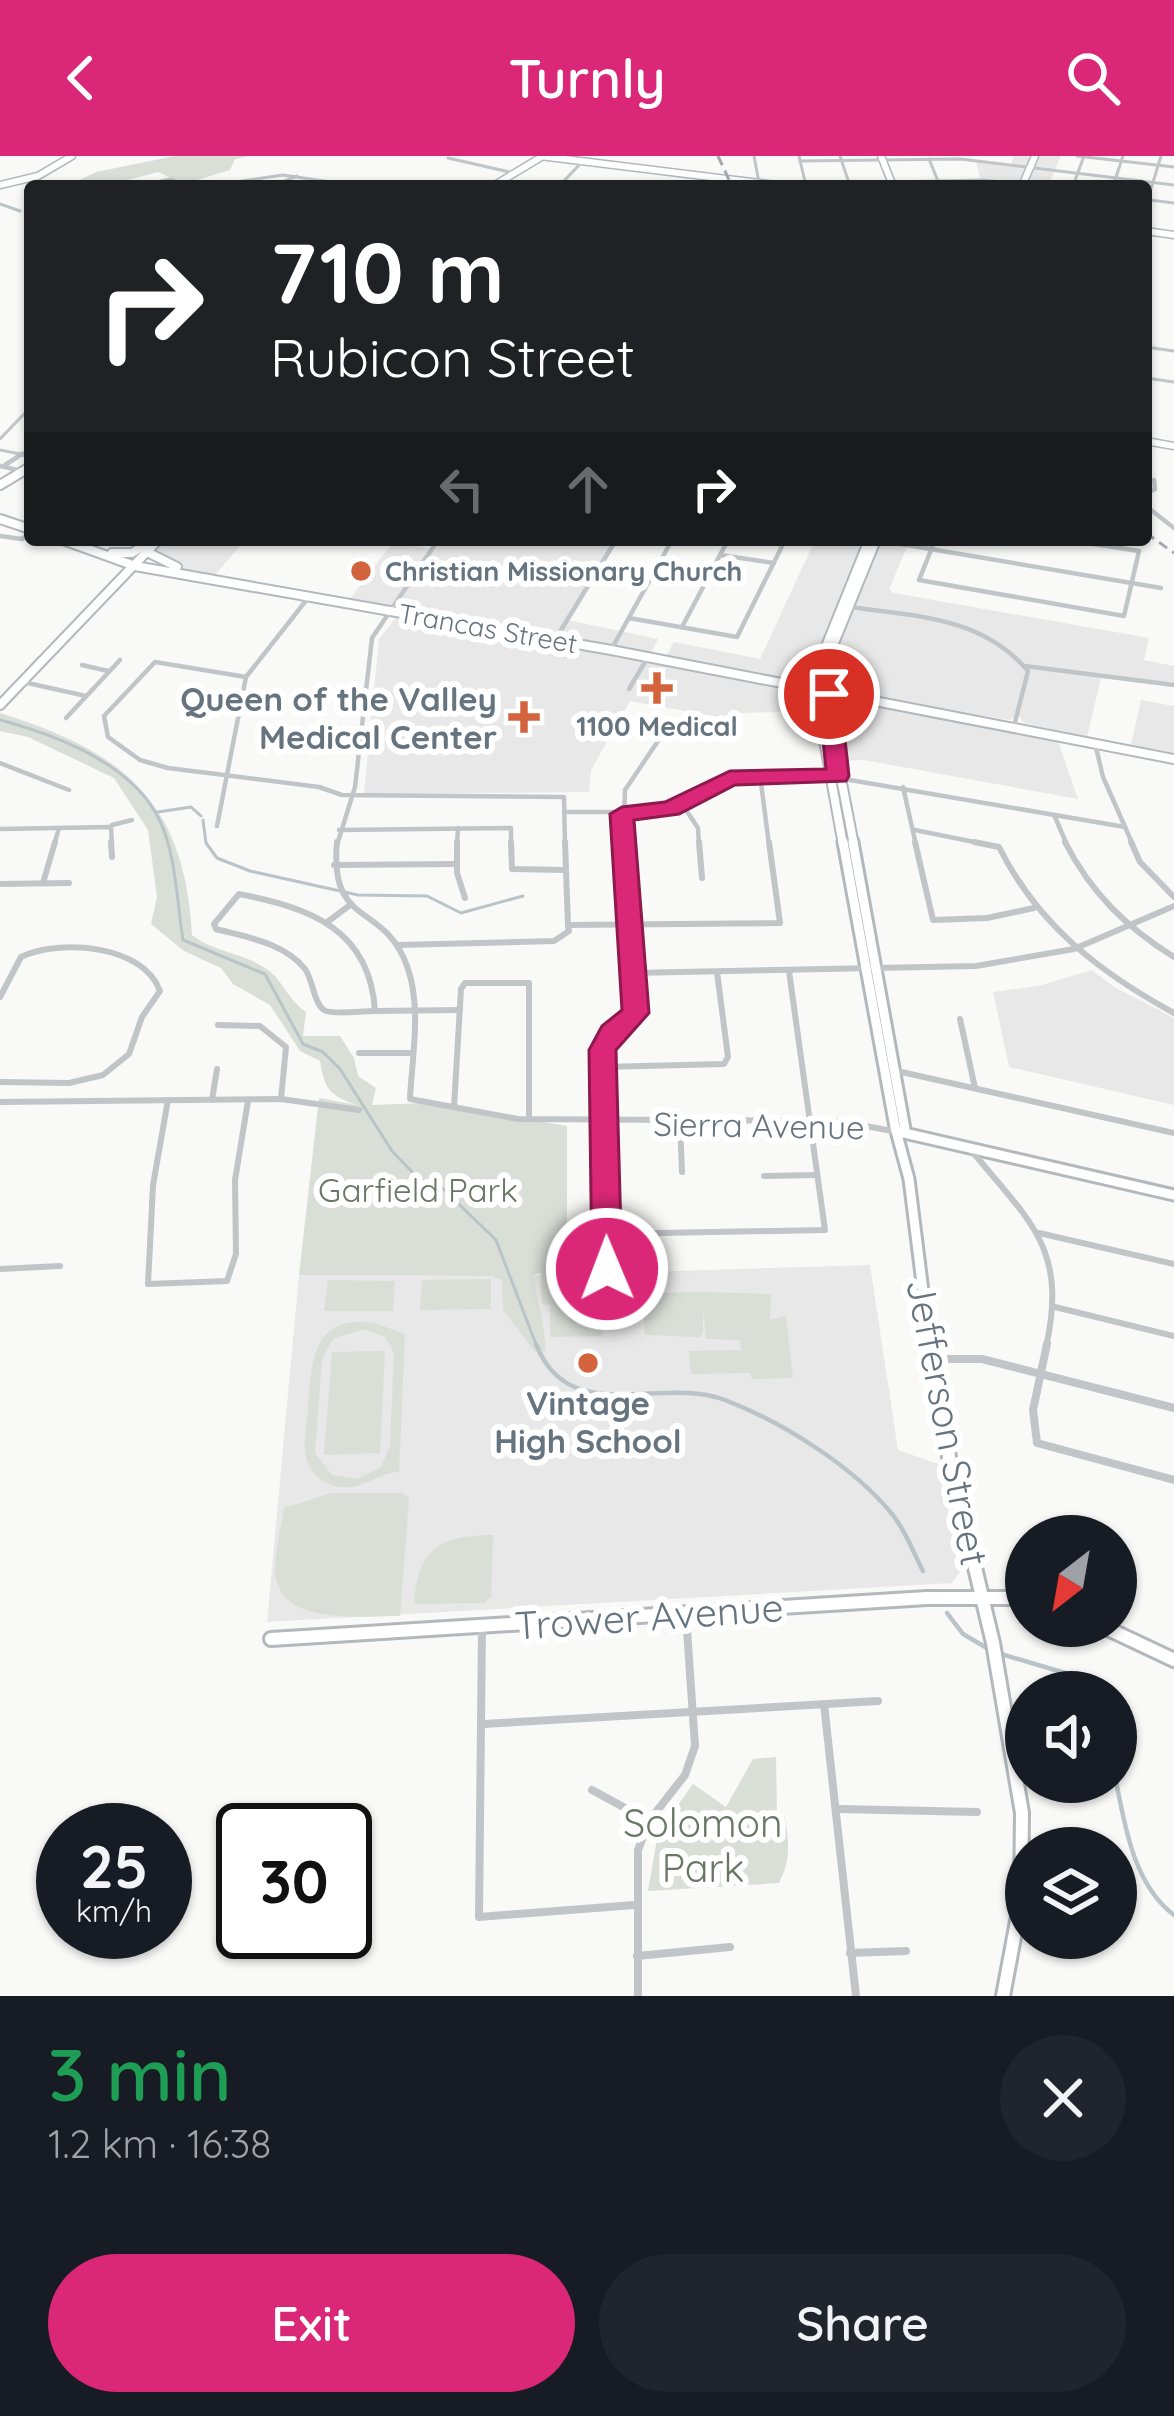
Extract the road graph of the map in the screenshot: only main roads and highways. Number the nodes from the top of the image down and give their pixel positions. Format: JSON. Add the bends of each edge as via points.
{"nodes":[{"id":1,"x":72,"y":156,"type":"edge"},
{"id":2,"x":540,"y":156,"type":"edge"},
{"id":3,"x":554,"y":156,"type":"edge"},
{"id":4,"x":583,"y":161,"type":"junction"},
{"id":5,"x":500,"y":180,"type":"edge"},
{"id":6,"x":735,"y":180,"type":"edge"},
{"id":7,"x":0,"y":185,"type":"edge"},
{"id":8,"x":86,"y":546,"type":"edge"},
{"id":9,"x":87,"y":546,"type":"edge"},
{"id":10,"x":144,"y":546,"type":"edge"},
{"id":11,"x":149,"y":546,"type":"edge"},
{"id":12,"x":871,"y":546,"type":"edge"},
{"id":13,"x":112,"y":553,"type":"junction"},
{"id":14,"x":141,"y":560,"type":"junction"},
{"id":15,"x":212,"y":577,"type":"junction"},
{"id":16,"x":824,"y":674,"type":"junction"},
{"id":17,"x":800,"y":684,"type":"junction"},
{"id":18,"x":824,"y":695,"type":"junction"},
{"id":19,"x":859,"y":696,"type":"junction"},
{"id":20,"x":0,"y":705,"type":"edge"},
{"id":21,"x":930,"y":709,"type":"junction"},
{"id":22,"x":1014,"y":726,"type":"junction"},
{"id":23,"x":1047,"y":732,"type":"junction"},
{"id":24,"x":1095,"y":743,"type":"junction"},
{"id":25,"x":1124,"y":744,"type":"junction"},
{"id":26,"x":1174,"y":756,"type":"edge"},
{"id":27,"x":900,"y":1132,"type":"junction"},
{"id":28,"x":1174,"y":1195,"type":"edge"},
{"id":29,"x":983,"y":1597,"type":"junction"},
{"id":30,"x":1005,"y":1598,"type":"edge"},
{"id":31,"x":272,"y":1639,"type":"dead end"},
{"id":32,"x":1137,"y":1643,"type":"edge"},
{"id":33,"x":1174,"y":1660,"type":"edge"},
{"id":34,"x":1003,"y":1996,"type":"edge"}],
"edges":[{"from":1,"to":7,"type":"main road"},
{"from":2,"to":4,"type":"main road"},
{"from":2,"to":5,"type":"main road"},
{"from":3,"to":4,"type":"main road"},
{"from":4,"to":6,"type":"main road"},
{"from":8,"to":13,"type":"main road","name":"Trancas Street"},
{"from":9,"to":14,"type":"main road","name":"Trancas Street"},
{"from":10,"to":13,"type":"main road"},
{"from":11,"to":14,"type":"main road"},
{"from":12,"to":16,"type":"main road","name":"Jefferson Street"},
{"from":13,"to":14,"type":"main road","name":"Trancas Street"},
{"from":14,"to":15,"type":"main road","name":"Trancas Street"},
{"from":14,"to":15,"type":"main road","name":"Trancas Street"},
{"from":14,"to":20,"type":"main road"},
{"from":15,"to":17,"type":"main road","name":"Trancas Street"},
{"from":16,"to":17,"type":"main road"},
{"from":16,"to":18,"type":"main road","name":"Jefferson Street"},
{"from":16,"to":19,"type":"main road"},
{"from":17,"to":18,"type":"main road"},
{"from":17,"to":18,"type":"main road","name":"Trancas Street"},
{"from":18,"to":19,"type":"main road","name":"Trancas Street"},
{"from":18,"to":27,"type":"main road","name":"Jefferson Street"},
{"from":19,"to":21,"type":"main road","name":"Trancas Street"},
{"from":19,"to":21,"type":"main road","name":"Trancas Street"},
{"from":21,"to":22,"type":"main road","name":"Trancas Street"},
{"from":21,"to":22,"type":"main road","name":"Trancas Street"},
{"from":22,"to":23,"type":"main road","name":"Trancas Street"},
{"from":23,"to":24,"type":"main road","name":"Trancas Street"},
{"from":23,"to":25,"type":"main road","name":"Trancas Street"},
{"from":24,"to":25,"type":"main road"},
{"from":24,"to":26,"type":"main road","name":"Trancas Street"},
{"from":25,"to":26,"type":"main road","name":"Trancas Street"},
{"from":27,"to":28,"type":"main road","name":"Sierra Avenue"},
{"from":27,"to":29,"type":"main road","name":"Jefferson Street","via":[[950,1463]]},
{"from":29,"to":30,"type":"main road","name":"Trower Avenue"},
{"from":29,"to":31,"type":"main road","name":"Trower Avenue"},
{"from":29,"to":34,"type":"main road","name":"Jefferson Street","via":[[1022,1813],[1024,1862]]},
{"from":32,"to":33,"type":"main road"}]}
